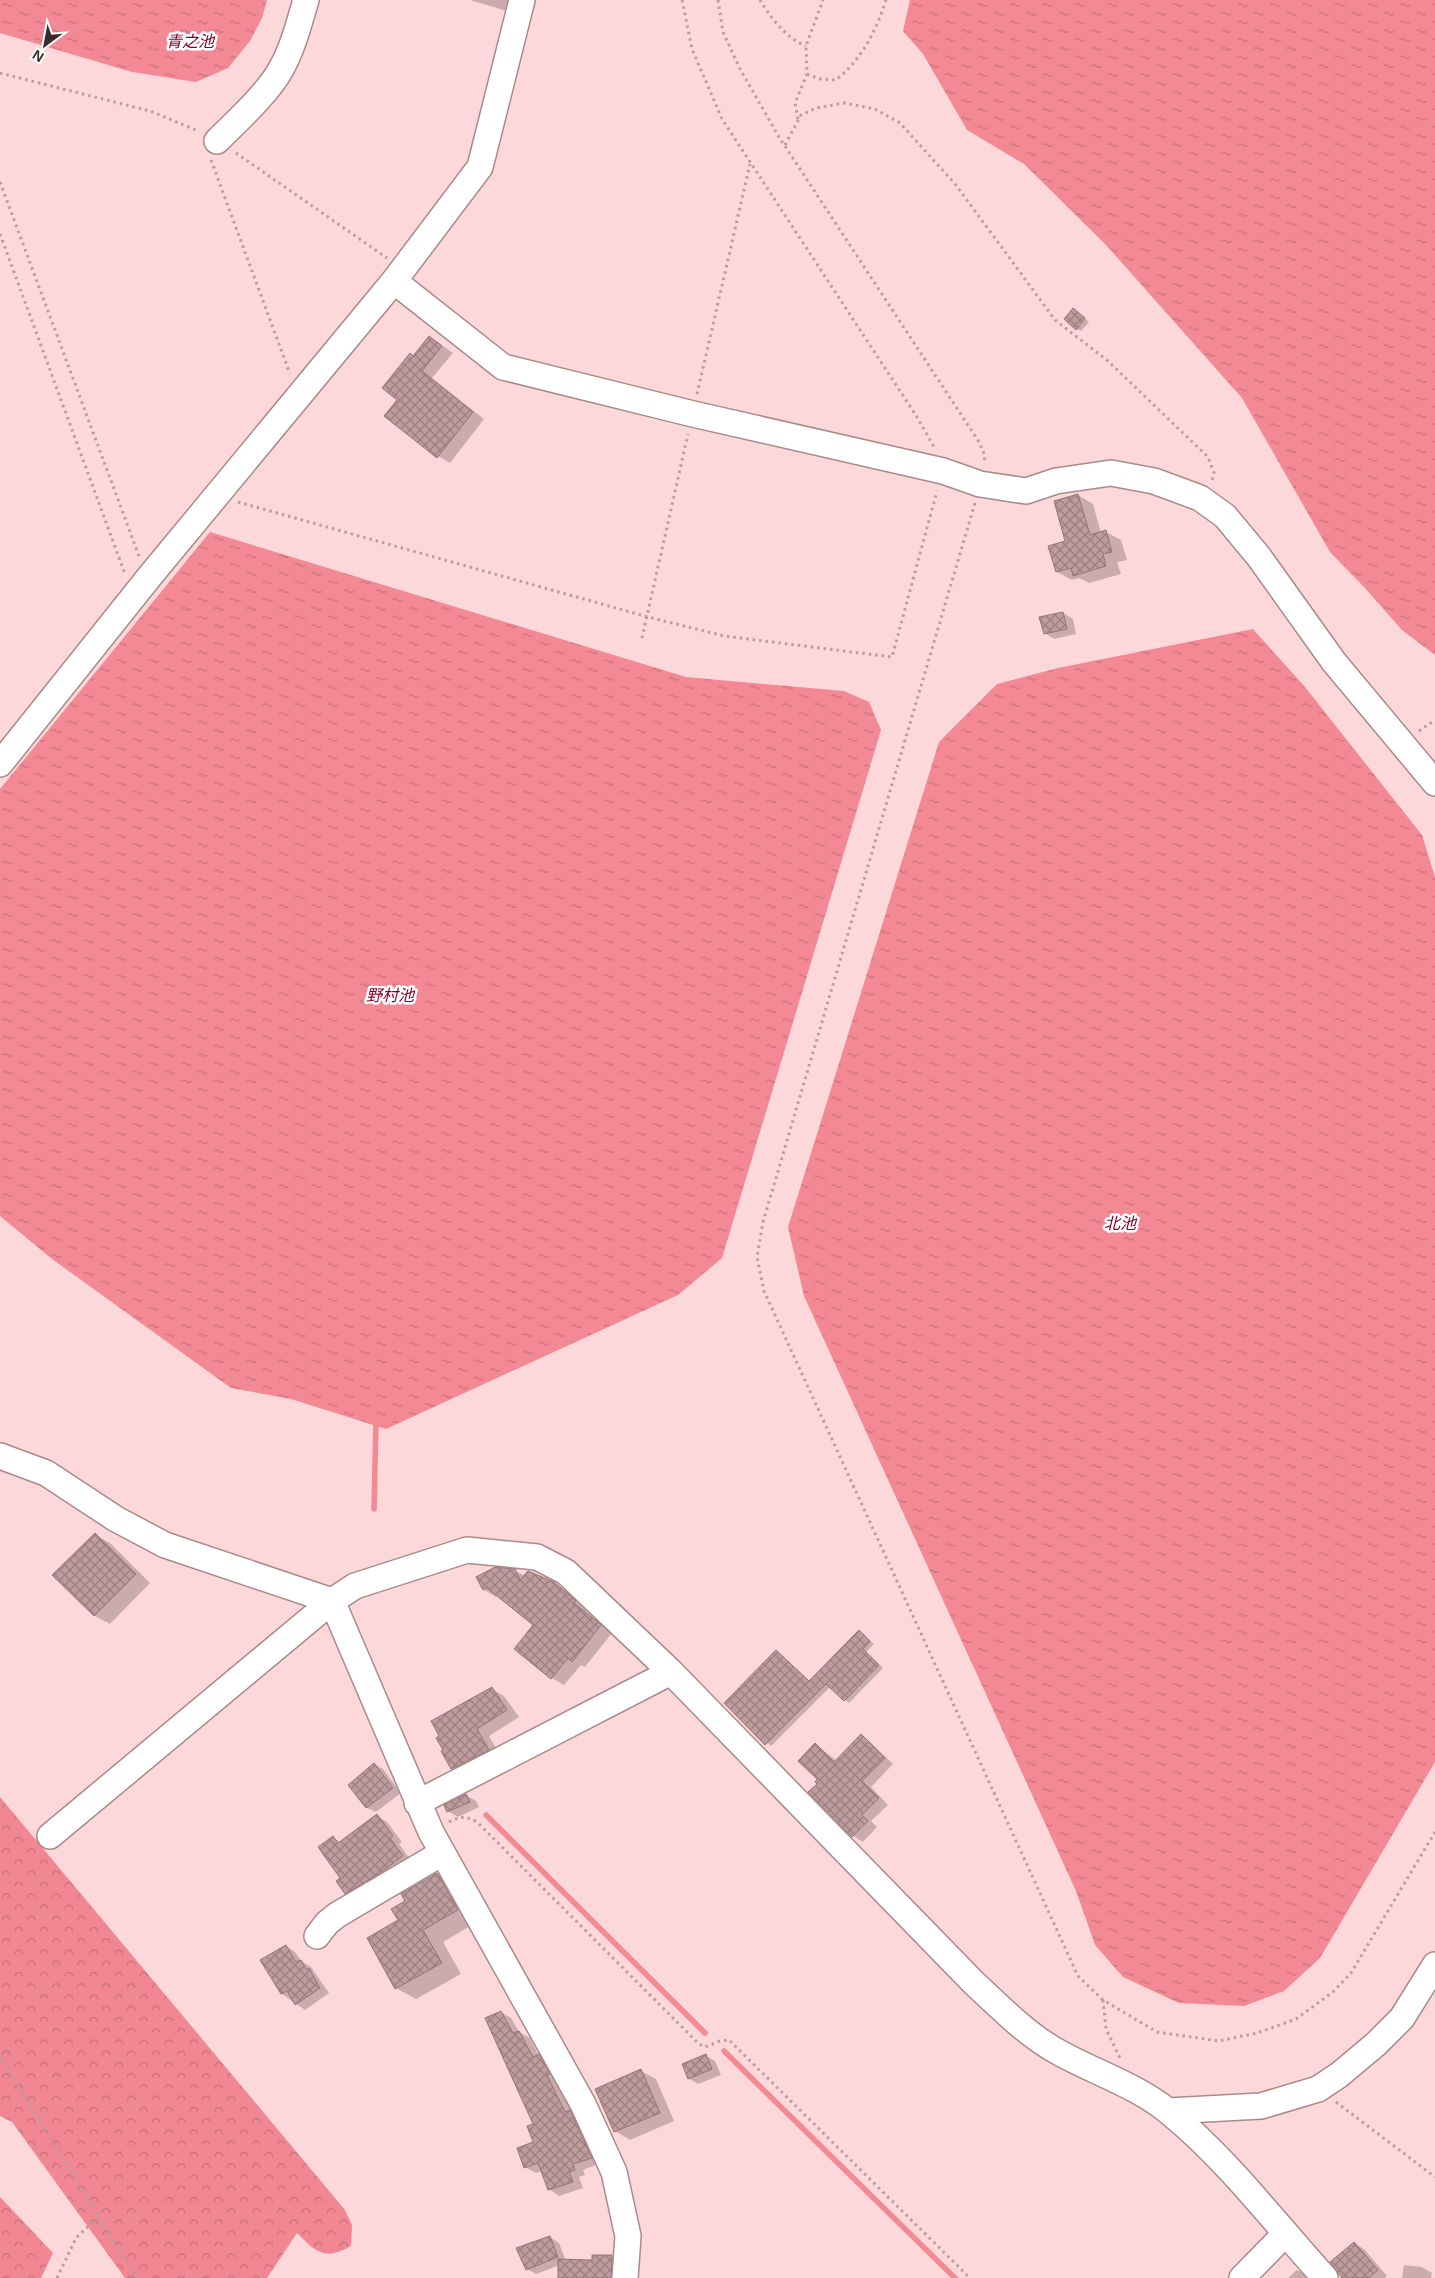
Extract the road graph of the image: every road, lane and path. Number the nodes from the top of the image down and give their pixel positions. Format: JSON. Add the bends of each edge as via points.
{"nodes":[{"id":1,"x":306,"y":0,"type":"edge"},
{"id":2,"x":522,"y":0,"type":"edge"},
{"id":3,"x":682,"y":0,"type":"edge"},
{"id":4,"x":718,"y":0,"type":"edge"},
{"id":5,"x":760,"y":0,"type":"edge"},
{"id":6,"x":824,"y":0,"type":"edge"},
{"id":7,"x":886,"y":0,"type":"edge"},
{"id":8,"x":806,"y":46,"type":"junction"},
{"id":9,"x":0,"y":73,"type":"edge"},
{"id":10,"x":807,"y":74,"type":"junction"},
{"id":11,"x":799,"y":119,"type":"junction"},
{"id":12,"x":217,"y":141,"type":"junction"},
{"id":13,"x":784,"y":145,"type":"junction"},
{"id":14,"x":0,"y":182,"type":"edge"},
{"id":15,"x":0,"y":234,"type":"edge"},
{"id":16,"x":399,"y":275,"type":"junction"},
{"id":17,"x":298,"y":396,"type":"junction"},
{"id":18,"x":943,"y":471,"type":"junction"},
{"id":19,"x":980,"y":484,"type":"junction"},
{"id":20,"x":218,"y":494,"type":"junction"},
{"id":21,"x":1200,"y":498,"type":"junction"},
{"id":22,"x":143,"y":585,"type":"junction"},
{"id":23,"x":0,"y":764,"type":"edge"},
{"id":24,"x":1435,"y":783,"type":"edge"},
{"id":25,"x":0,"y":1456,"type":"edge"},
{"id":26,"x":332,"y":1601,"type":"junction"},
{"id":27,"x":672,"y":1672,"type":"junction"},
{"id":28,"x":417,"y":1803,"type":"junction"},
{"id":29,"x":1435,"y":1832,"type":"edge"},
{"id":30,"x":50,"y":1836,"type":"dead end"},
{"id":31,"x":436,"y":1843,"type":"junction"},
{"id":32,"x":318,"y":1936,"type":"dead end"},
{"id":33,"x":1435,"y":1965,"type":"edge"},
{"id":34,"x":1102,"y":2000,"type":"junction"},
{"id":35,"x":0,"y":2056,"type":"edge"},
{"id":36,"x":1121,"y":2060,"type":"dead end"},
{"id":37,"x":1318,"y":2088,"type":"junction"},
{"id":38,"x":1168,"y":2111,"type":"junction"},
{"id":39,"x":1435,"y":2177,"type":"edge"},
{"id":40,"x":99,"y":2216,"type":"junction"},
{"id":41,"x":1285,"y":2234,"type":"junction"},
{"id":42,"x":56,"y":2278,"type":"edge"},
{"id":43,"x":136,"y":2278,"type":"edge"},
{"id":44,"x":626,"y":2278,"type":"edge"},
{"id":45,"x":970,"y":2278,"type":"edge"},
{"id":46,"x":1242,"y":2278,"type":"edge"},
{"id":47,"x":1325,"y":2278,"type":"edge"}],
"edges":[{"from":1,"to":12,"type":"street","via":[[281,70]]},
{"from":2,"to":16,"type":"street","via":[[480,167]]},
{"from":3,"to":18,"type":"path","via":[[692,49],[722,119],[917,417],[940,457]]},
{"from":4,"to":13,"type":"path","via":[[723,32],[740,69]]},
{"from":5,"to":8,"type":"path","via":[[796,42]]},
{"from":6,"to":8,"type":"path"},
{"from":7,"to":10,"type":"path","via":[[861,55],[848,70],[836,80]]},
{"from":8,"to":10,"type":"path"},
{"from":9,"to":12,"type":"path","via":[[150,111]]},
{"from":10,"to":11,"type":"path","via":[[795,103]]},
{"from":11,"to":13,"type":"path"},
{"from":11,"to":21,"type":"path","via":[[816,108],[844,103],[875,109],[900,123],[956,185],[1055,320],[1108,361],[1208,457],[1214,473],[1209,491]]},
{"from":12,"to":16,"type":"path"},
{"from":12,"to":17,"type":"path","via":[[208,152]]},
{"from":13,"to":19,"type":"path","via":[[979,442],[985,456]]},
{"from":14,"to":22,"type":"path","via":[[144,570]]},
{"from":15,"to":22,"type":"path","via":[[129,586]]},
{"from":16,"to":17,"type":"street"},
{"from":16,"to":18,"type":"street","via":[[503,368]]},
{"from":17,"to":20,"type":"street"},
{"from":18,"to":19,"type":"street"},
{"from":18,"to":20,"type":"path","via":[[892,657],[724,636]]},
{"from":19,"to":21,"type":"street","via":[[1026,491],[1056,480],[1111,473],[1154,481]]},
{"from":19,"to":34,"type":"path","via":[[766,1212],[757,1257],[764,1291],[1078,1976]]},
{"from":20,"to":22,"type":"street"},
{"from":21,"to":24,"type":"street","via":[[1225,516],[1259,557],[1334,662]]},
{"from":22,"to":23,"type":"street"},
{"from":25,"to":26,"type":"street","via":[[46,1473],[116,1519],[165,1545]]},
{"from":26,"to":27,"type":"street","via":[[355,1586],[467,1550],[537,1557],[566,1572]]},
{"from":26,"to":28,"type":"street"},
{"from":26,"to":30,"type":"street"},
{"from":27,"to":28,"type":"street"},
{"from":27,"to":38,"type":"street","via":[[974,1983],[1028,2032],[1053,2049]]},
{"from":28,"to":31,"type":"street"},
{"from":29,"to":34,"type":"path","via":[[1351,1973],[1296,2019],[1257,2033],[1219,2041],[1157,2032]]},
{"from":31,"to":32,"type":"street","via":[[337,1915]]},
{"from":31,"to":44,"type":"street","via":[[583,2104],[614,2172],[628,2236]]},
{"from":31,"to":45,"type":"path","via":[[458,1818],[466,1817],[477,1822],[699,2044],[705,2047],[729,2040]]},
{"from":33,"to":37,"type":"street","via":[[1402,2018],[1339,2075]]},
{"from":34,"to":36,"type":"path","via":[[1106,2029]]},
{"from":35,"to":40,"type":"path"},
{"from":37,"to":38,"type":"street","via":[[1261,2106]]},
{"from":37,"to":39,"type":"path"},
{"from":38,"to":41,"type":"street","via":[[1215,2155]]},
{"from":40,"to":42,"type":"path","via":[[76,2238]]},
{"from":40,"to":43,"type":"path"},
{"from":41,"to":46,"type":"street"},
{"from":41,"to":47,"type":"street"}]}
